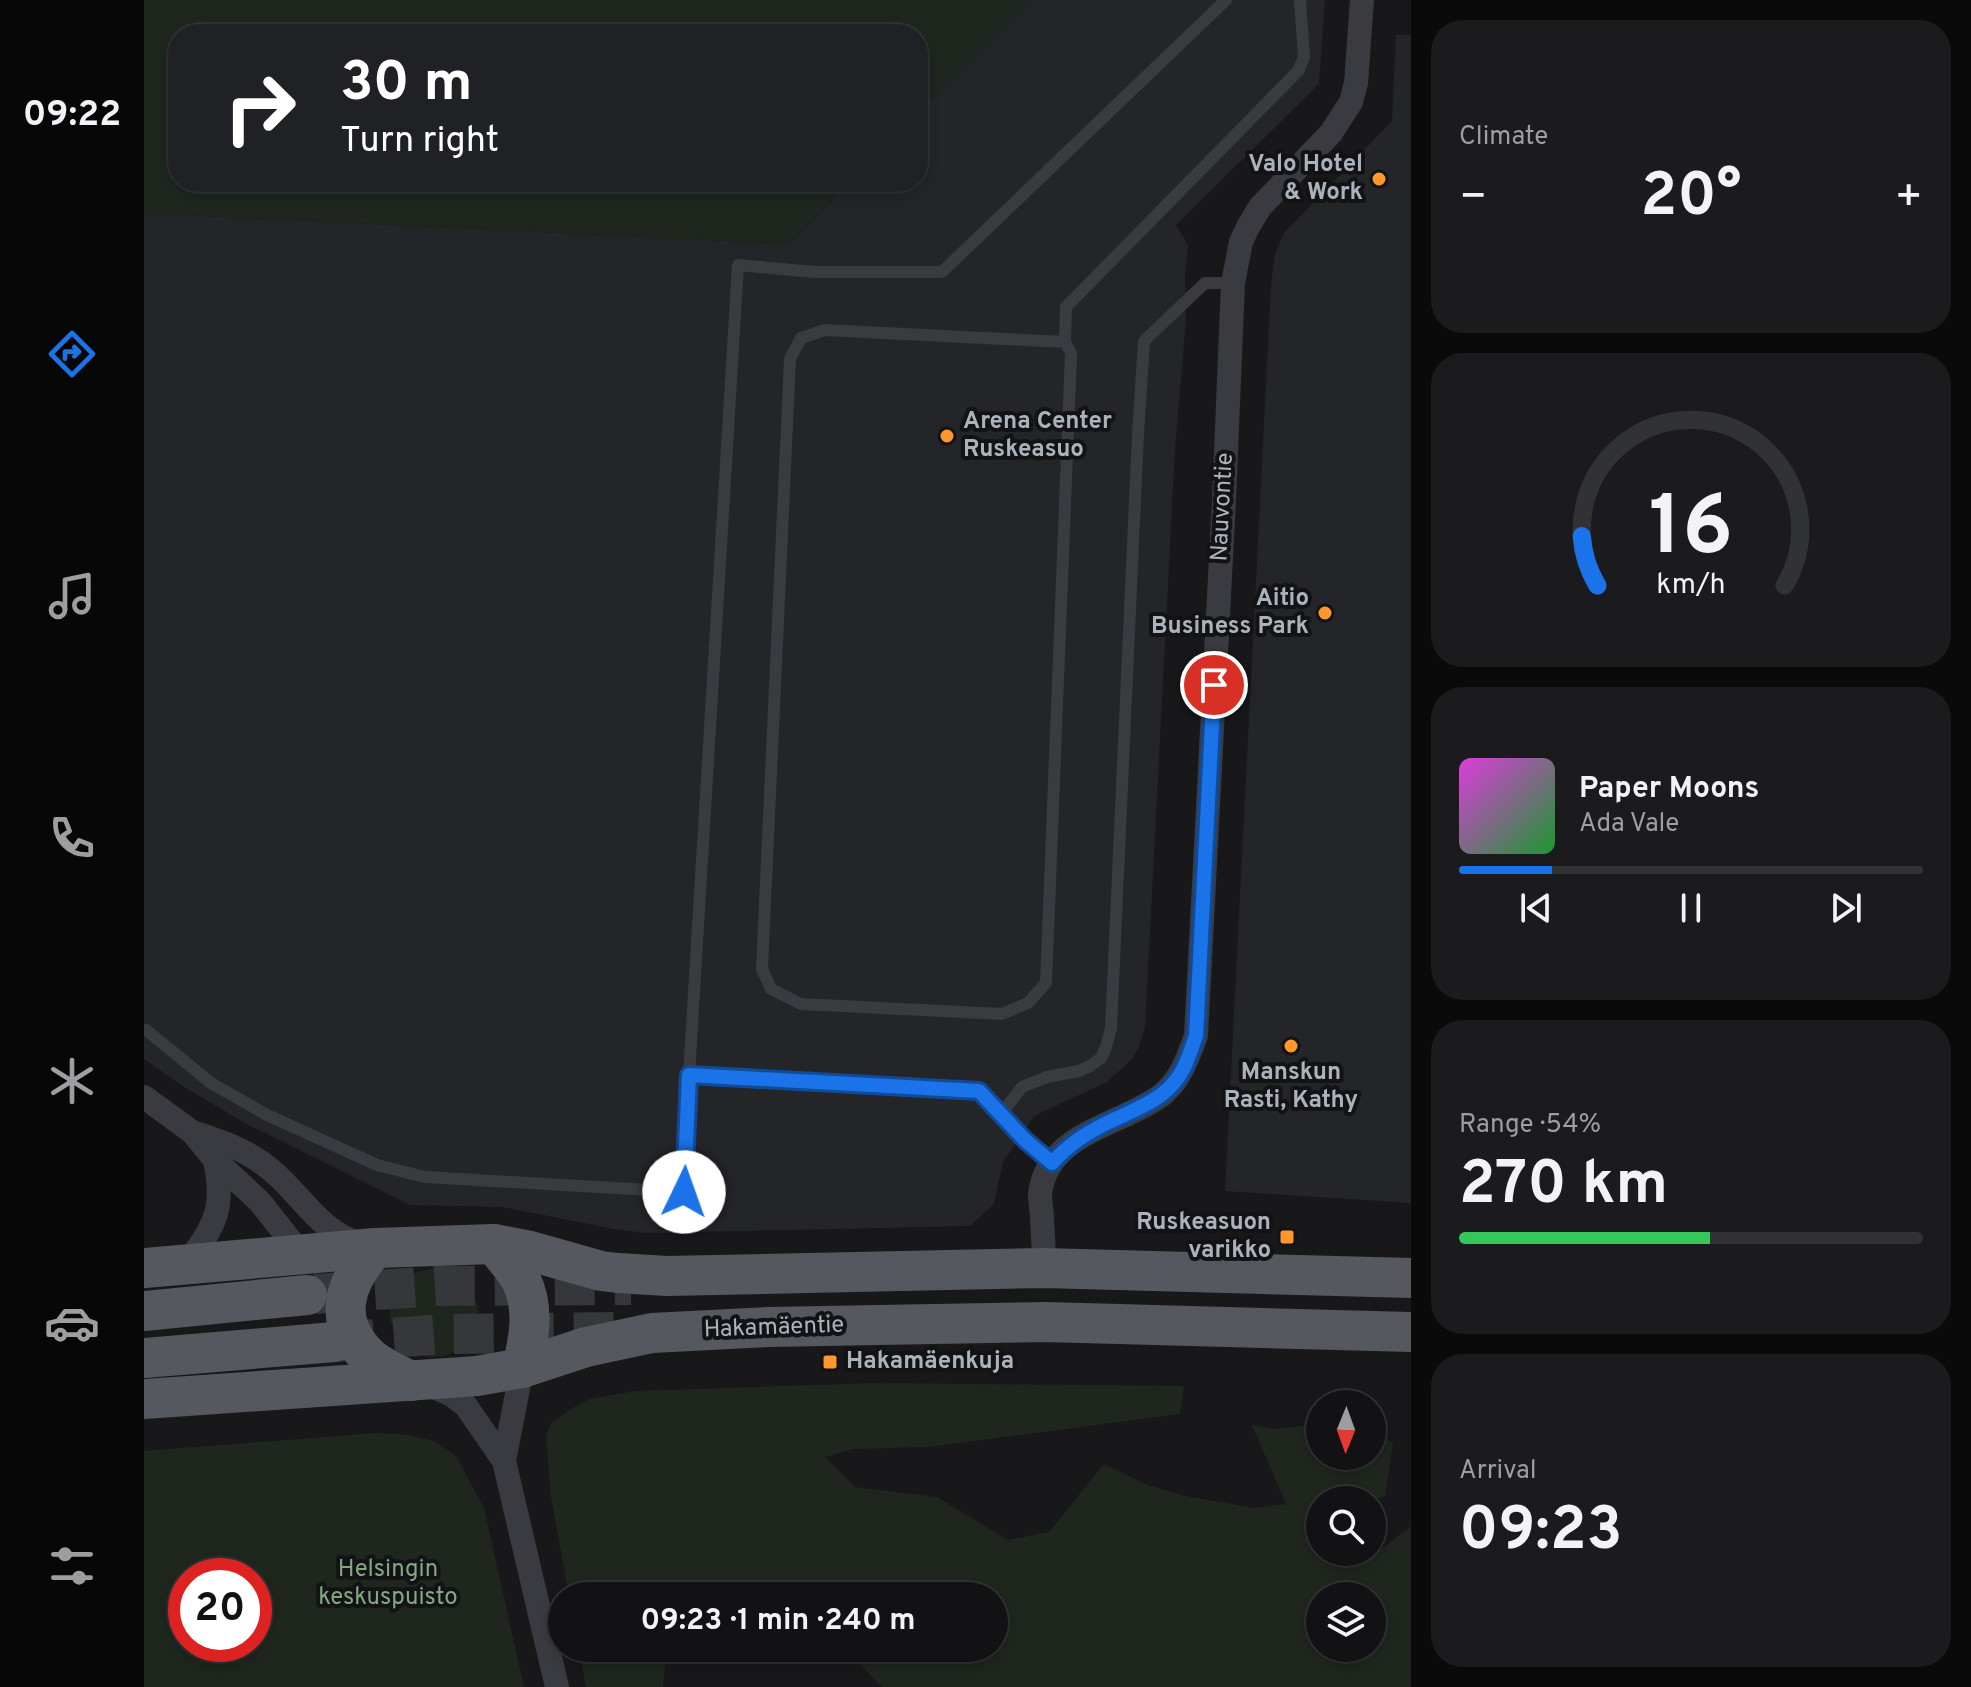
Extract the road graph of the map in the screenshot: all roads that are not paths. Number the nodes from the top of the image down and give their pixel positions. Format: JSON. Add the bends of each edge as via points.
{"nodes":[{"id":1,"x":1226,"y":0,"type":"edge"},
{"id":2,"x":1300,"y":0,"type":"edge"},
{"id":3,"x":1362,"y":0,"type":"edge"},
{"id":4,"x":1233,"y":283,"type":"junction"},
{"id":5,"x":1065,"y":342,"type":"junction"},
{"id":6,"x":144,"y":1030,"type":"edge"},
{"id":7,"x":689,"y":1075,"type":"junction"},
{"id":8,"x":144,"y":1097,"type":"edge"},
{"id":9,"x":1001,"y":1114,"type":"junction"},
{"id":10,"x":192,"y":1132,"type":"junction"},
{"id":11,"x":215,"y":1160,"type":"junction"},
{"id":12,"x":1052,"y":1163,"type":"junction"},
{"id":13,"x":494,"y":1244,"type":"junction"},
{"id":14,"x":375,"y":1248,"type":"junction"},
{"id":15,"x":301,"y":1254,"type":"junction"},
{"id":16,"x":187,"y":1263,"type":"junction"},
{"id":17,"x":144,"y":1268,"type":"edge"},
{"id":18,"x":1044,"y":1268,"type":"junction"},
{"id":19,"x":1411,"y":1278,"type":"edge"},
{"id":20,"x":307,"y":1295,"type":"tunnel mouth"},
{"id":21,"x":144,"y":1311,"type":"edge"},
{"id":22,"x":1046,"y":1322,"type":"junction"},
{"id":23,"x":1411,"y":1332,"type":"edge"},
{"id":24,"x":341,"y":1333,"type":"junction"},
{"id":25,"x":144,"y":1358,"type":"edge"},
{"id":26,"x":522,"y":1368,"type":"junction"},
{"id":27,"x":411,"y":1381,"type":"junction"},
{"id":28,"x":144,"y":1399,"type":"edge"},
{"id":29,"x":504,"y":1461,"type":"junction"},
{"id":30,"x":557,"y":1687,"type":"edge"}],
"edges":[{"from":1,"to":7,"type":"lane","via":[[942,272],[815,272],[738,265]]},
{"from":2,"to":5,"type":"lane","via":[[1304,57],[1299,70],[1066,307]]},
{"from":3,"to":4,"type":"street","name":"Nauvontie","via":[[1351,102],[1331,133],[1260,207],[1241,242]]},
{"from":4,"to":9,"type":"lane","via":[[1205,283],[1144,341],[1106,1047],[1090,1066],[1022,1087]]},
{"from":4,"to":12,"type":"street","name":"Nauvontie","via":[[1196,1036],[1180,1076],[1165,1093],[1083,1136]]},
{"from":5,"to":5,"type":"lane","via":[[825,330],[801,338],[790,359],[762,969],[771,989],[801,1004],[1002,1014],[1028,1003],[1046,983],[1071,353]]},
{"from":6,"to":7,"type":"lane","via":[[211,1083],[267,1115],[377,1165],[425,1177],[684,1192]]},
{"from":7,"to":9,"type":"lane","via":[[979,1091]]},
{"from":8,"to":10,"type":"street"},
{"from":9,"to":12,"type":"lane"},
{"from":10,"to":11,"type":"street"},
{"from":10,"to":14,"type":"street","via":[[257,1159],[327,1228]]},
{"from":11,"to":15,"type":"street","via":[[260,1202]]},
{"from":11,"to":16,"type":"street","via":[[219,1207]]},
{"from":12,"to":18,"type":"street","via":[[1040,1195]]},
{"from":13,"to":14,"type":"main road"},
{"from":13,"to":18,"type":"main road","via":[[601,1271],[667,1276]]},
{"from":13,"to":26,"type":"main road","via":[[521,1281],[528,1301]]},
{"from":14,"to":15,"type":"main road"},
{"from":14,"to":24,"type":"main road","via":[[351,1281]]},
{"from":15,"to":16,"type":"main road"},
{"from":15,"to":24,"type":"main road"},
{"from":16,"to":17,"type":"main road"},
{"from":18,"to":19,"type":"main road"},
{"from":18,"to":22,"type":"main road"},
{"from":20,"to":21,"type":"main road"},
{"from":22,"to":23,"type":"main road","name":"Hakamäentie"},
{"from":22,"to":26,"type":"main road","name":"Hakamäentie","via":[[652,1333]]},
{"from":24,"to":25,"type":"main road"},
{"from":24,"to":27,"type":"main road","via":[[353,1336],[367,1355]]},
{"from":26,"to":27,"type":"main road","name":"Hakamäentie"},
{"from":26,"to":29,"type":"street"},
{"from":27,"to":28,"type":"main road","name":"Hakamäentie"},
{"from":27,"to":29,"type":"street","via":[[434,1386],[466,1406]]},
{"from":29,"to":30,"type":"street"}]}
